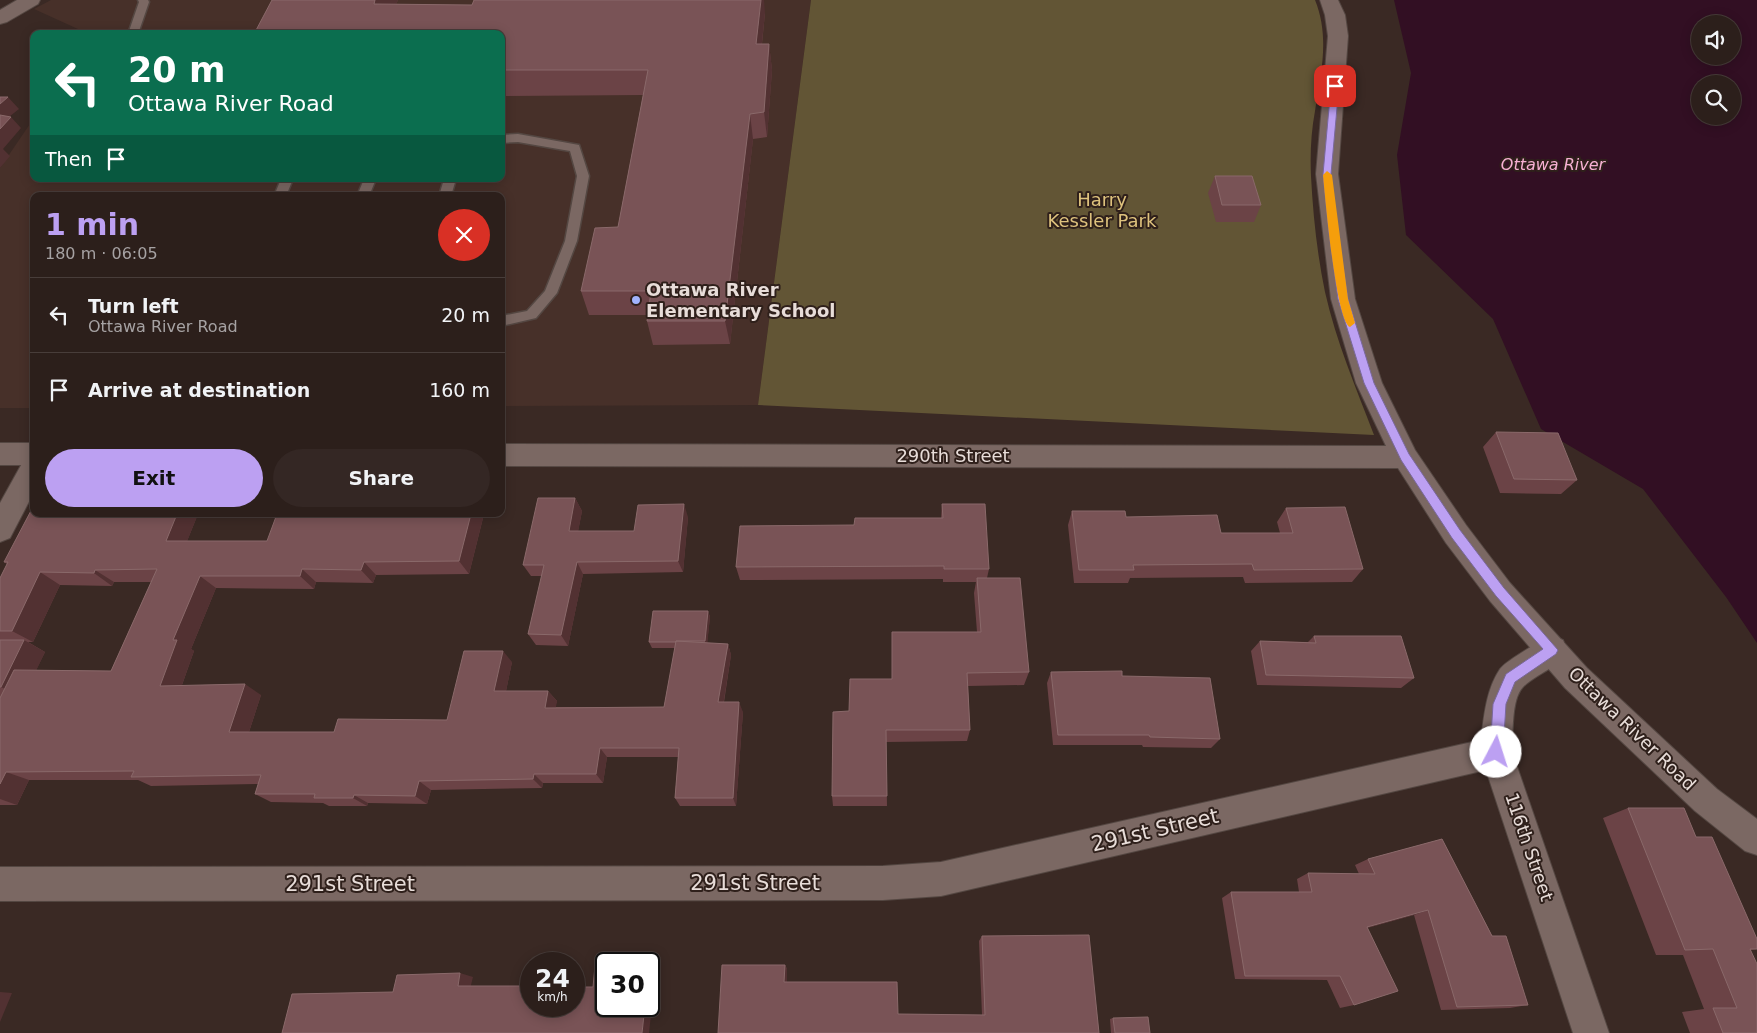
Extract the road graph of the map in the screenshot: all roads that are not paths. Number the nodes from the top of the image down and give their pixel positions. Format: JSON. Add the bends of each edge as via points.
{"nodes":[{"id":1,"x":31,"y":0,"type":"edge"},
{"id":2,"x":143,"y":0,"type":"edge"},
{"id":3,"x":1329,"y":0,"type":"edge"},
{"id":4,"x":0,"y":18,"type":"edge"},
{"id":5,"x":135,"y":30,"type":"edge"},
{"id":6,"x":505,"y":139,"type":"edge"},
{"id":7,"x":505,"y":321,"type":"edge"},
{"id":8,"x":0,"y":454,"type":"edge"},
{"id":9,"x":30,"y":454,"type":"edge"},
{"id":10,"x":505,"y":455,"type":"edge"},
{"id":11,"x":1405,"y":457,"type":"junction"},
{"id":12,"x":30,"y":474,"type":"edge"},
{"id":13,"x":0,"y":530,"type":"edge"},
{"id":14,"x":1552,"y":650,"type":"junction"},
{"id":15,"x":1496,"y":752,"type":"junction"},
{"id":16,"x":1757,"y":839,"type":"edge"},
{"id":17,"x":0,"y":884,"type":"edge"},
{"id":18,"x":1591,"y":1033,"type":"edge"}],
"edges":[{"from":1,"to":4,"type":"street"},
{"from":2,"to":5,"type":"lane"},
{"from":3,"to":11,"type":"street","name":"Ottawa River Road","via":[[1338,36],[1327,174],[1343,299],[1369,383]]},
{"from":6,"to":7,"type":"lane","via":[[576,148],[584,176],[571,241],[551,293],[531,315]]},
{"from":8,"to":9,"type":"street"},
{"from":10,"to":11,"type":"street","name":"290th Street"},
{"from":11,"to":14,"type":"street","name":"Ottawa River Road","via":[[1461,541],[1500,592]]},
{"from":12,"to":13,"type":"street"},
{"from":14,"to":15,"type":"street","name":"116th Street","via":[[1511,678],[1500,704]]},
{"from":14,"to":16,"type":"street","name":"Ottawa River Road","via":[[1576,678],[1706,800]]},
{"from":15,"to":17,"type":"street","name":"291st Street","via":[[941,879],[883,883]]},
{"from":15,"to":18,"type":"street","name":"116th Street"}]}
